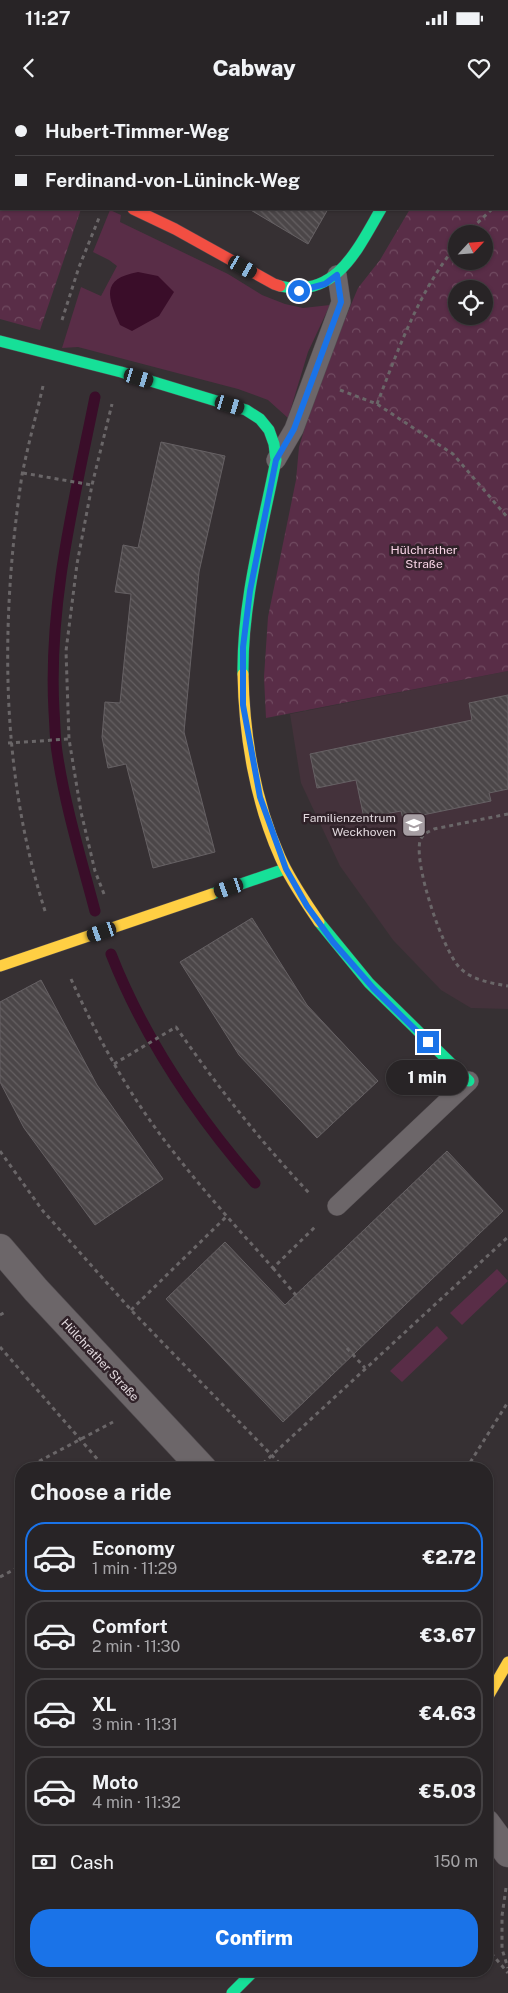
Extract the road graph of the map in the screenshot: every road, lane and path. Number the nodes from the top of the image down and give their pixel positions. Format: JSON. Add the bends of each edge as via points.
{"nodes":[{"id":1,"x":103,"y":210,"type":"dead end"},
{"id":2,"x":135,"y":210,"type":"edge"},
{"id":3,"x":380,"y":210,"type":"edge"},
{"id":4,"x":491,"y":210,"type":"edge"},
{"id":5,"x":475,"y":225,"type":"edge"},
{"id":6,"x":448,"y":258,"type":"edge"},
{"id":7,"x":337,"y":275,"type":"junction"},
{"id":8,"x":0,"y":341,"type":"edge"},
{"id":9,"x":50,"y":354,"type":"junction"},
{"id":10,"x":121,"y":372,"type":"junction"},
{"id":11,"x":312,"y":378,"type":"junction"},
{"id":12,"x":377,"y":404,"type":"junction"},
{"id":13,"x":276,"y":460,"type":"junction"},
{"id":14,"x":23,"y":473,"type":"junction"},
{"id":15,"x":92,"y":485,"type":"junction"},
{"id":16,"x":508,"y":518,"type":"edge"},
{"id":17,"x":69,"y":739,"type":"junction"},
{"id":18,"x":8,"y":743,"type":"junction"},
{"id":19,"x":508,"y":814,"type":"edge"},
{"id":20,"x":286,"y":869,"type":"junction"},
{"id":21,"x":115,"y":927,"type":"junction"},
{"id":22,"x":58,"y":947,"type":"junction"},
{"id":23,"x":0,"y":966,"type":"edge"},
{"id":24,"x":508,"y":986,"type":"edge"},
{"id":25,"x":114,"y":1064,"type":"junction"},
{"id":26,"x":469,"y":1081,"type":"joint"},
{"id":27,"x":0,"y":1151,"type":"edge"},
{"id":28,"x":333,"y":1210,"type":"junction"},
{"id":29,"x":227,"y":1216,"type":"junction"},
{"id":30,"x":508,"y":1237,"type":"edge"},
{"id":31,"x":0,"y":1248,"type":"edge"},
{"id":32,"x":273,"y":1268,"type":"junction"},
{"id":33,"x":299,"y":1299,"type":"dead end"},
{"id":34,"x":131,"y":1310,"type":"junction"},
{"id":35,"x":0,"y":1347,"type":"edge"},
{"id":36,"x":347,"y":1348,"type":"dead end"},
{"id":37,"x":365,"y":1368,"type":"junction"},
{"id":38,"x":140,"y":1402,"type":"junction"},
{"id":39,"x":508,"y":1402,"type":"edge"},
{"id":40,"x":81,"y":1439,"type":"junction"},
{"id":41,"x":270,"y":1455,"type":"junction"},
{"id":42,"x":38,"y":1462,"type":"edge"},
{"id":43,"x":100,"y":1462,"type":"edge"},
{"id":44,"x":196,"y":1462,"type":"edge"},
{"id":45,"x":264,"y":1462,"type":"edge"},
{"id":46,"x":278,"y":1462,"type":"edge"},
{"id":47,"x":470,"y":1462,"type":"edge"},
{"id":48,"x":15,"y":1569,"type":"edge"},
{"id":49,"x":0,"y":1578,"type":"edge"},
{"id":50,"x":508,"y":1662,"type":"edge"},
{"id":51,"x":493,"y":1688,"type":"edge"},
{"id":52,"x":493,"y":1837,"type":"edge"},
{"id":53,"x":508,"y":1866,"type":"edge"},
{"id":54,"x":493,"y":1956,"type":"edge"},
{"id":55,"x":508,"y":1968,"type":"edge"},
{"id":56,"x":508,"y":1973,"type":"edge"},
{"id":57,"x":248,"y":1977,"type":"edge"},
{"id":58,"x":232,"y":1993,"type":"edge"}],
"edges":[{"from":1,"to":9,"type":"path","via":[[91,235]]},
{"from":2,"to":7,"type":"street","via":[[286,289],[312,288]]},
{"from":3,"to":7,"type":"street"},
{"from":4,"to":5,"type":"path"},
{"from":6,"to":12,"type":"path","via":[[403,340]]},
{"from":7,"to":11,"type":"lane","via":[[341,302]]},
{"from":8,"to":9,"type":"street"},
{"from":9,"to":10,"type":"street"},
{"from":9,"to":14,"type":"path"},
{"from":10,"to":13,"type":"street","via":[[252,413],[273,437]]},
{"from":10,"to":15,"type":"path"},
{"from":11,"to":12,"type":"path"},
{"from":11,"to":13,"type":"lane","via":[[294,429]]},
{"from":12,"to":16,"type":"path","via":[[452,454]]},
{"from":13,"to":20,"type":"street","via":[[250,591],[242,676],[243,705],[254,771],[269,825]]},
{"from":14,"to":15,"type":"path"},
{"from":14,"to":18,"type":"path","via":[[8,586],[5,655]]},
{"from":15,"to":17,"type":"path","via":[[77,564],[66,651]]},
{"from":17,"to":18,"type":"path"},
{"from":17,"to":21,"type":"path","via":[[95,871]]},
{"from":18,"to":22,"type":"path","via":[[32,874]]},
{"from":19,"to":24,"type":"path","via":[[428,832],[420,839],[420,851],[430,901],[451,956],[460,969],[480,980]]},
{"from":20,"to":21,"type":"street"},
{"from":20,"to":26,"type":"street","via":[[333,942],[368,982]]},
{"from":21,"to":22,"type":"street"},
{"from":22,"to":23,"type":"street"},
{"from":22,"to":25,"type":"path","via":[[86,1014]]},
{"from":25,"to":28,"type":"path","via":[[176,1027],[227,1098],[287,1169]]},
{"from":25,"to":29,"type":"path","via":[[175,1154]]},
{"from":26,"to":28,"type":"lane"},
{"from":27,"to":34,"type":"path","via":[[43,1211]]},
{"from":28,"to":32,"type":"path"},
{"from":29,"to":32,"type":"path"},
{"from":29,"to":34,"type":"path"},
{"from":30,"to":37,"type":"path"},
{"from":31,"to":38,"type":"street","name":"Hülchrather Straße"},
{"from":32,"to":33,"type":"path"},
{"from":34,"to":41,"type":"path"},
{"from":35,"to":40,"type":"path"},
{"from":36,"to":37,"type":"path"},
{"from":37,"to":41,"type":"path"},
{"from":38,"to":40,"type":"path","via":[[124,1416]]},
{"from":38,"to":44,"type":"street","name":"Hülchrather Straße"},
{"from":39,"to":47,"type":"path"},
{"from":40,"to":42,"type":"path"},
{"from":40,"to":43,"type":"path"},
{"from":41,"to":45,"type":"path"},
{"from":41,"to":46,"type":"path"},
{"from":48,"to":49,"type":"path"},
{"from":50,"to":51,"type":"street"},
{"from":52,"to":53,"type":"street"},
{"from":53,"to":55,"type":"path","via":[[502,1916],[502,1949]]},
{"from":54,"to":56,"type":"path"},
{"from":57,"to":58,"type":"street"}]}
